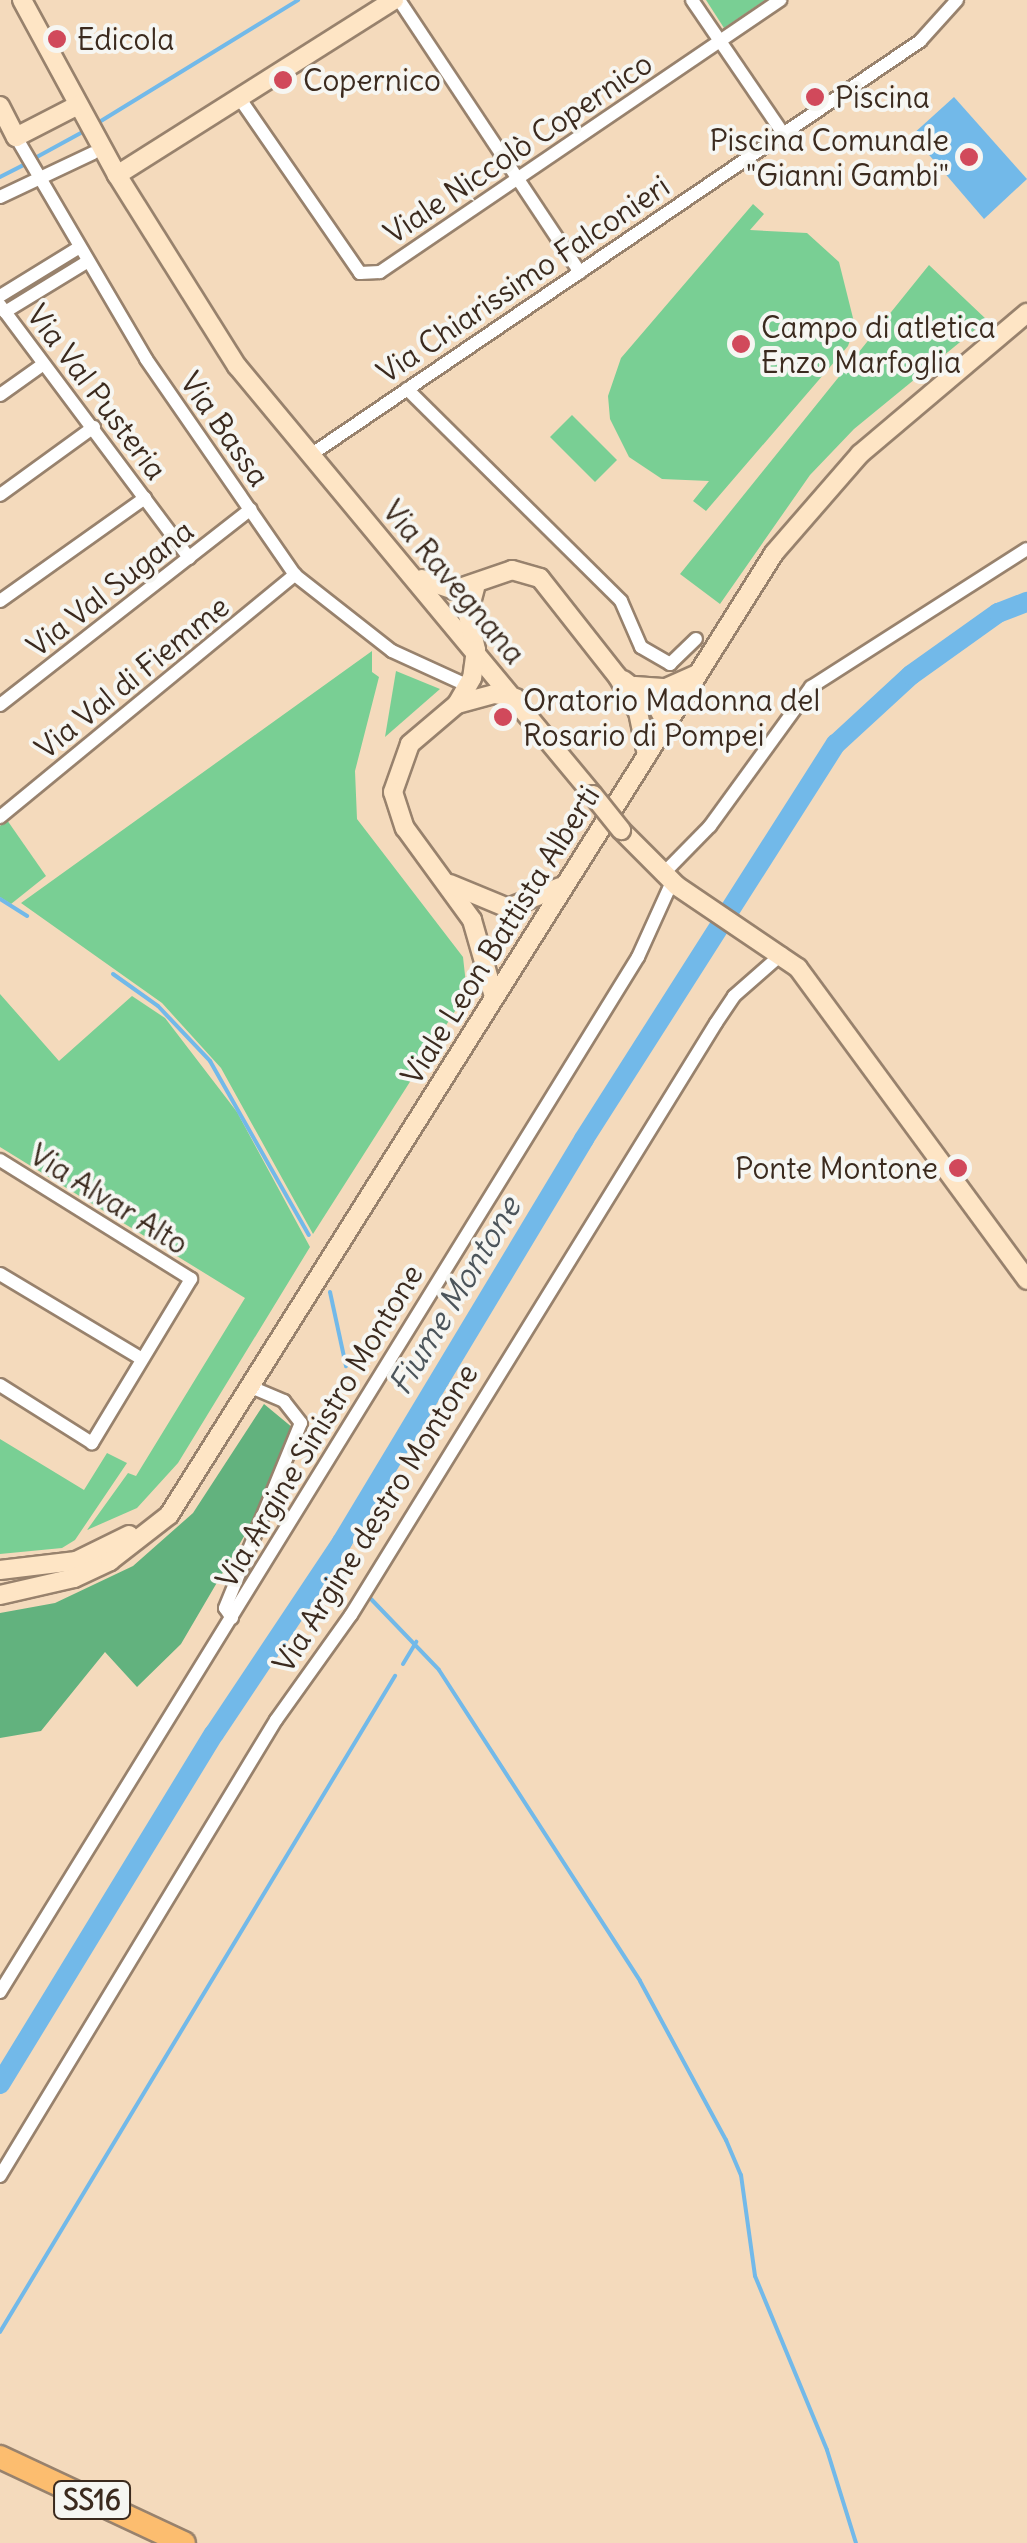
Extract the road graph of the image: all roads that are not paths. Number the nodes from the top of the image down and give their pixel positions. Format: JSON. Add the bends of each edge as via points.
{"nodes":[{"id":1,"x":22,"y":0,"type":"edge"},
{"id":2,"x":396,"y":0,"type":"edge"},
{"id":3,"x":692,"y":0,"type":"edge"},
{"id":4,"x":780,"y":0,"type":"edge"},
{"id":5,"x":956,"y":0,"type":"edge"},
{"id":6,"x":720,"y":41,"type":"junction"},
{"id":7,"x":238,"y":96,"type":"junction"},
{"id":8,"x":78,"y":105,"type":"junction"},
{"id":9,"x":0,"y":106,"type":"edge"},
{"id":10,"x":782,"y":132,"type":"junction"},
{"id":11,"x":16,"y":137,"type":"junction"},
{"id":12,"x":98,"y":151,"type":"junction"},
{"id":13,"x":117,"y":174,"type":"junction"},
{"id":14,"x":520,"y":177,"type":"junction"},
{"id":15,"x":38,"y":181,"type":"junction"},
{"id":16,"x":0,"y":197,"type":"edge"},
{"id":17,"x":78,"y":248,"type":"junction"},
{"id":18,"x":86,"y":262,"type":"junction"},
{"id":19,"x":580,"y":272,"type":"junction"},
{"id":20,"x":0,"y":296,"type":"edge"},
{"id":21,"x":2,"y":309,"type":"edge"},
{"id":22,"x":1027,"y":314,"type":"edge"},
{"id":23,"x":42,"y":365,"type":"junction"},
{"id":24,"x":407,"y":389,"type":"junction"},
{"id":25,"x":0,"y":395,"type":"edge"},
{"id":26,"x":94,"y":427,"type":"junction"},
{"id":27,"x":309,"y":456,"type":"junction"},
{"id":28,"x":0,"y":495,"type":"edge"},
{"id":29,"x":145,"y":498,"type":"junction"},
{"id":30,"x":251,"y":509,"type":"junction"},
{"id":31,"x":1027,"y":549,"type":"edge"},
{"id":32,"x":190,"y":558,"type":"junction"},
{"id":33,"x":406,"y":566,"type":"junction"},
{"id":34,"x":295,"y":575,"type":"junction"},
{"id":35,"x":474,"y":588,"type":"junction"},
{"id":36,"x":0,"y":601,"type":"edge"},
{"id":37,"x":696,"y":640,"type":"dead end"},
{"id":38,"x":476,"y":650,"type":"junction"},
{"id":39,"x":696,"y":675,"type":"junction"},
{"id":40,"x":625,"y":681,"type":"junction"},
{"id":41,"x":462,"y":683,"type":"dead end"},
{"id":42,"x":516,"y":698,"type":"junction"},
{"id":43,"x":457,"y":704,"type":"junction"},
{"id":44,"x":0,"y":705,"type":"edge"},
{"id":45,"x":638,"y":712,"type":"junction"},
{"id":46,"x":666,"y":723,"type":"junction"},
{"id":47,"x":646,"y":755,"type":"junction"},
{"id":48,"x":0,"y":817,"type":"edge"},
{"id":49,"x":671,"y":881,"type":"junction"},
{"id":50,"x":450,"y":884,"type":"junction"},
{"id":51,"x":560,"y":886,"type":"junction"},
{"id":52,"x":508,"y":908,"type":"junction"},
{"id":53,"x":524,"y":944,"type":"junction"},
{"id":54,"x":484,"y":945,"type":"junction"},
{"id":55,"x":782,"y":954,"type":"junction"},
{"id":56,"x":494,"y":993,"type":"junction"},
{"id":57,"x":0,"y":1160,"type":"edge"},
{"id":58,"x":0,"y":1274,"type":"edge"},
{"id":59,"x":1027,"y":1280,"type":"edge"},
{"id":60,"x":142,"y":1359,"type":"junction"},
{"id":61,"x":0,"y":1385,"type":"edge"},
{"id":62,"x":251,"y":1387,"type":"junction"},
{"id":63,"x":184,"y":1492,"type":"junction"},
{"id":64,"x":0,"y":1570,"type":"edge"},
{"id":65,"x":0,"y":1595,"type":"edge"},
{"id":66,"x":232,"y":1618,"type":"junction"},
{"id":67,"x":0,"y":1992,"type":"edge"},
{"id":68,"x":0,"y":2176,"type":"edge"},
{"id":69,"x":0,"y":2457,"type":"edge"},
{"id":70,"x":0,"y":2470,"type":"edge"},
{"id":71,"x":156,"y":2543,"type":"edge"},
{"id":72,"x":184,"y":2543,"type":"edge"}],
"edges":[{"from":1,"to":8,"type":"main road","name":"Via Ravegnana"},
{"from":2,"to":7,"type":"main road"},
{"from":2,"to":14,"type":"street"},
{"from":3,"to":6,"type":"street"},
{"from":4,"to":6,"type":"street","name":"Viale Niccolò Copernico"},
{"from":5,"to":10,"type":"street","name":"Via Chiarissimo Falconieri","via":[[920,41]]},
{"from":6,"to":10,"type":"street"},
{"from":6,"to":14,"type":"street","name":"Viale Niccolò Copernico"},
{"from":7,"to":13,"type":"main road"},
{"from":7,"to":14,"type":"street","name":"Viale Niccolò Copernico","via":[[360,274],[380,272]]},
{"from":8,"to":11,"type":"main road"},
{"from":8,"to":12,"type":"main road","name":"Via Ravegnana"},
{"from":9,"to":11,"type":"main road"},
{"from":10,"to":19,"type":"street","name":"Via Chiarissimo Falconieri"},
{"from":11,"to":15,"type":"street","name":"Via Bassa"},
{"from":12,"to":13,"type":"main road","name":"Via Ravegnana"},
{"from":12,"to":15,"type":"street"},
{"from":13,"to":27,"type":"main road","name":"Via Ravegnana","via":[[237,366]]},
{"from":14,"to":19,"type":"street"},
{"from":15,"to":16,"type":"street"},
{"from":15,"to":17,"type":"street","name":"Via Bassa"},
{"from":17,"to":18,"type":"street","name":"Via Bassa"},
{"from":17,"to":20,"type":"street"},
{"from":18,"to":21,"type":"street"},
{"from":18,"to":30,"type":"street","name":"Via Bassa"},
{"from":19,"to":24,"type":"street","name":"Via Chiarissimo Falconieri"},
{"from":21,"to":23,"type":"street","name":"Via Val Pusteria"},
{"from":22,"to":39,"type":"main road","name":"Viale Leon Battista Alberti","via":[[826,490],[774,554]]},
{"from":23,"to":25,"type":"street"},
{"from":23,"to":26,"type":"street","name":"Via Val Pusteria"},
{"from":24,"to":27,"type":"street","name":"Via Chiarissimo Falconieri"},
{"from":24,"to":37,"type":"street","via":[[621,602],[641,648],[670,664]]},
{"from":26,"to":28,"type":"street"},
{"from":26,"to":29,"type":"street","name":"Via Val Pusteria"},
{"from":27,"to":33,"type":"main road","name":"Via Ravegnana"},
{"from":29,"to":32,"type":"street","name":"Via Val Pusteria"},
{"from":29,"to":36,"type":"street"},
{"from":30,"to":32,"type":"street","name":"Via Val Sugana"},
{"from":30,"to":34,"type":"street","name":"Via Bassa"},
{"from":31,"to":49,"type":"street","via":[[811,687]]},
{"from":32,"to":44,"type":"street","name":"Via Val Sugana"},
{"from":33,"to":35,"type":"main road","via":[[438,588]]},
{"from":33,"to":38,"type":"main road","name":"Via Ravegnana"},
{"from":34,"to":41,"type":"street","name":"Via Bassa","via":[[392,651]]},
{"from":34,"to":48,"type":"street","name":"Via Val di Fiemme"},
{"from":35,"to":38,"type":"main road","via":[[468,616]]},
{"from":35,"to":40,"type":"main road","via":[[512,570],[540,578]]},
{"from":38,"to":42,"type":"main road","name":"Via Ravegnana"},
{"from":38,"to":43,"type":"main road","via":[[472,678]]},
{"from":39,"to":40,"type":"main road","via":[[666,688]]},
{"from":39,"to":46,"type":"main road","name":"Viale Leon Battista Alberti"},
{"from":40,"to":45,"type":"main road"},
{"from":40,"to":46,"type":"main road"},
{"from":42,"to":43,"type":"main road","via":[[494,694]]},
{"from":42,"to":49,"type":"main road","name":"Via Ravegnana","bridge":true,"via":[[621,830]]},
{"from":43,"to":50,"type":"main road","via":[[410,744],[393,792],[405,828]]},
{"from":45,"to":46,"type":"main road"},
{"from":45,"to":47,"type":"main road"},
{"from":46,"to":47,"type":"main road","name":"Viale Leon Battista Alberti"},
{"from":47,"to":51,"type":"main road","name":"Viale Leon Battista Alberti"},
{"from":49,"to":55,"type":"main road","name":"Via Ravegnana"},
{"from":49,"to":66,"type":"street","name":"Via Argine Sinistro Montone","via":[[638,957]]},
{"from":50,"to":52,"type":"main road"},
{"from":50,"to":54,"type":"main road"},
{"from":51,"to":52,"type":"main road"},
{"from":51,"to":53,"type":"main road","name":"Viale Leon Battista Alberti"},
{"from":52,"to":53,"type":"main road"},
{"from":53,"to":54,"type":"main road"},
{"from":53,"to":56,"type":"main road","name":"Viale Leon Battista Alberti"},
{"from":54,"to":56,"type":"main road"},
{"from":55,"to":59,"type":"main road","name":"Via Ravegnana","via":[[825,1000]]},
{"from":55,"to":68,"type":"street","name":"Via Argine destro Montone","via":[[725,1010],[351,1615],[276,1720]]},
{"from":56,"to":62,"type":"main road","name":"Viale Leon Battista Alberti"},
{"from":57,"to":60,"type":"street","name":"Via Alvar Alto","via":[[191,1279]]},
{"from":58,"to":60,"type":"street"},
{"from":60,"to":61,"type":"street","via":[[92,1443]]},
{"from":62,"to":63,"type":"main road","name":"Viale Leon Battista Alberti"},
{"from":62,"to":66,"type":"street","via":[[284,1402],[301,1423],[224,1608]]},
{"from":63,"to":64,"type":"main road","name":"Viale Leon Battista Alberti","via":[[126,1537],[76,1562]]},
{"from":63,"to":65,"type":"main road","name":"Viale Leon Battista Alberti","via":[[169,1515],[110,1561],[57,1583]]},
{"from":66,"to":67,"type":"street","name":"Via Argine Sinistro Montone"},
{"from":69,"to":72,"type":"highway","number":"SS16"},
{"from":70,"to":71,"type":"highway","number":"SS16"}]}
